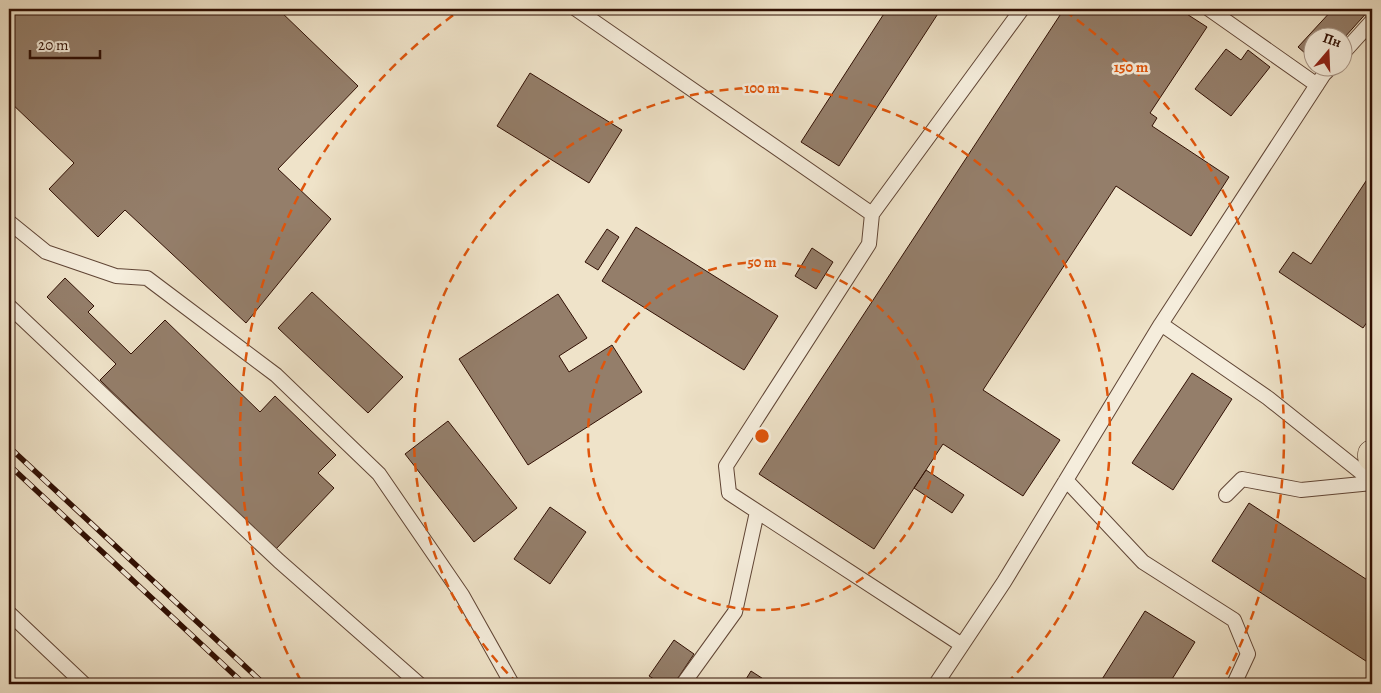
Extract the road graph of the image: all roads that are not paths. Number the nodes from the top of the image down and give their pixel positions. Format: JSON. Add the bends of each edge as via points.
{"nodes":[{"id":1,"x":576,"y":9,"type":"edge"},
{"id":2,"x":1022,"y":9,"type":"edge"},
{"id":3,"x":1209,"y":9,"type":"edge"},
{"id":4,"x":1372,"y":21,"type":"edge"},
{"id":5,"x":1354,"y":41,"type":"edge"},
{"id":6,"x":1322,"y":78,"type":"edge"},
{"id":7,"x":1317,"y":85,"type":"junction"},
{"id":8,"x":872,"y":214,"type":"junction"},
{"id":9,"x":9,"y":222,"type":"edge"},
{"id":10,"x":9,"y":306,"type":"edge"},
{"id":11,"x":1161,"y":324,"type":"junction"},
{"id":12,"x":1066,"y":480,"type":"junction"},
{"id":13,"x":1372,"y":482,"type":"edge"},
{"id":14,"x":1226,"y":495,"type":"dead end"},
{"id":15,"x":757,"y":512,"type":"junction"},
{"id":16,"x":9,"y":613,"type":"edge"},
{"id":17,"x":962,"y":646,"type":"junction"},
{"id":18,"x":84,"y":684,"type":"edge"},
{"id":19,"x":419,"y":684,"type":"edge"},
{"id":20,"x":512,"y":684,"type":"edge"},
{"id":21,"x":683,"y":684,"type":"edge"},
{"id":22,"x":936,"y":684,"type":"edge"},
{"id":23,"x":1234,"y":684,"type":"edge"}],
"edges":[{"from":1,"to":8,"type":"lane"},
{"from":2,"to":8,"type":"lane"},
{"from":3,"to":7,"type":"lane"},
{"from":4,"to":5,"type":"lane"},
{"from":6,"to":7,"type":"lane"},
{"from":7,"to":11,"type":"lane"},
{"from":8,"to":15,"type":"lane","via":[[868,244],[726,466],[729,493]]},
{"from":9,"to":20,"type":"lane","via":[[46,252],[116,276],[147,278],[276,376],[379,474],[462,595]]},
{"from":10,"to":19,"type":"lane","via":[[280,561]]},
{"from":11,"to":12,"type":"lane"},
{"from":11,"to":13,"type":"lane","via":[[1268,398]]},
{"from":12,"to":17,"type":"lane"},
{"from":12,"to":23,"type":"lane","via":[[1142,562],[1234,620],[1248,654]]},
{"from":13,"to":14,"type":"lane","via":[[1302,490],[1242,479]]},
{"from":15,"to":17,"type":"lane"},
{"from":15,"to":21,"type":"lane","via":[[735,612]]},
{"from":16,"to":18,"type":"lane"},
{"from":17,"to":22,"type":"lane"}]}
